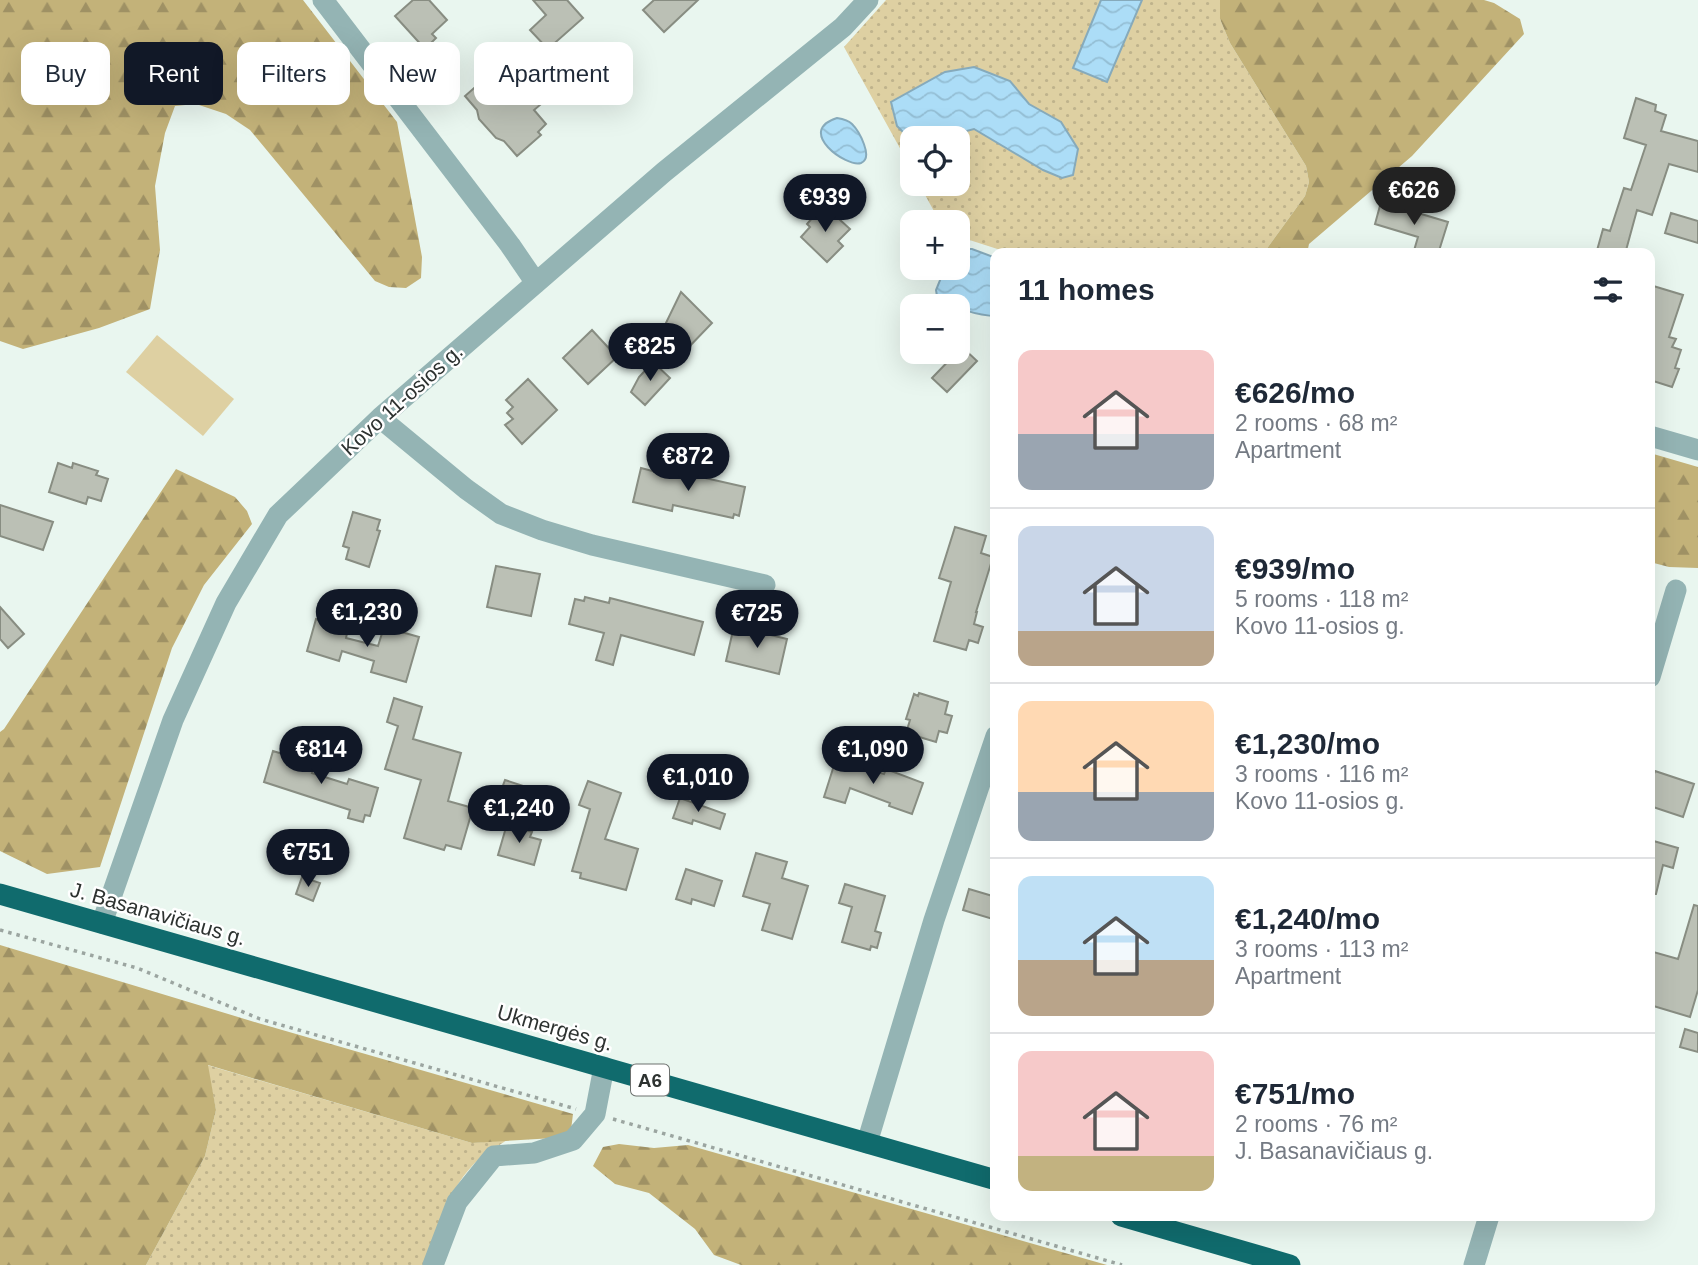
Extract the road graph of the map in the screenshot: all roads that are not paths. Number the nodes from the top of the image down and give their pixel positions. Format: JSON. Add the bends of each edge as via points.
{"nodes":[{"id":1,"x":323,"y":0,"type":"edge"},
{"id":2,"x":868,"y":0,"type":"edge"},
{"id":3,"x":536,"y":283,"type":"junction"},
{"id":4,"x":380,"y":418,"type":"junction"},
{"id":5,"x":1655,"y":437,"type":"edge"},
{"id":6,"x":1698,"y":450,"type":"edge"},
{"id":7,"x":765,"y":585,"type":"dead end"},
{"id":8,"x":1676,"y":590,"type":"dead end"},
{"id":9,"x":1655,"y":660,"type":"edge"},
{"id":10,"x":990,"y":754,"type":"edge"},
{"id":11,"x":0,"y":894,"type":"edge"},
{"id":12,"x":102,"y":923,"type":"junction"},
{"id":13,"x":303,"y":981,"type":"joint"},
{"id":14,"x":604,"y":1067,"type":"junction"},
{"id":15,"x":867,"y":1143,"type":"junction"},
{"id":16,"x":990,"y":1178,"type":"edge"},
{"id":17,"x":1138,"y":1221,"type":"edge"},
{"id":18,"x":1487,"y":1221,"type":"edge"},
{"id":19,"x":433,"y":1265,"type":"edge"},
{"id":20,"x":1290,"y":1265,"type":"edge"},
{"id":21,"x":1474,"y":1265,"type":"edge"}],
"edges":[{"from":1,"to":3,"type":"street"},
{"from":2,"to":3,"type":"street","name":"Kovo 11-osios g.","via":[[843,27]]},
{"from":3,"to":4,"type":"street","name":"Kovo 11-osios g."},
{"from":4,"to":7,"type":"street","via":[[500,514],[592,545]]},
{"from":4,"to":12,"type":"street","name":"Kovo 11-osios g.","via":[[278,515],[226,603],[173,720]]},
{"from":5,"to":6,"type":"street"},
{"from":8,"to":9,"type":"street"},
{"from":10,"to":15,"type":"street"},
{"from":11,"to":12,"type":"highway","name":"J. Basanavičiaus g.","number":"A6"},
{"from":12,"to":13,"type":"highway","name":"J. Basanavičiaus g.","number":"A6"},
{"from":13,"to":14,"type":"highway","name":"Ukmergės g.","number":"A6"},
{"from":14,"to":15,"type":"highway","name":"Ukmergės g.","number":"A6"},
{"from":14,"to":19,"type":"street","via":[[595,1114],[573,1140],[534,1153],[494,1156],[457,1202]]},
{"from":15,"to":16,"type":"highway","name":"Ukmergės g.","number":"A6"},
{"from":17,"to":20,"type":"highway"},
{"from":18,"to":21,"type":"street"}]}
